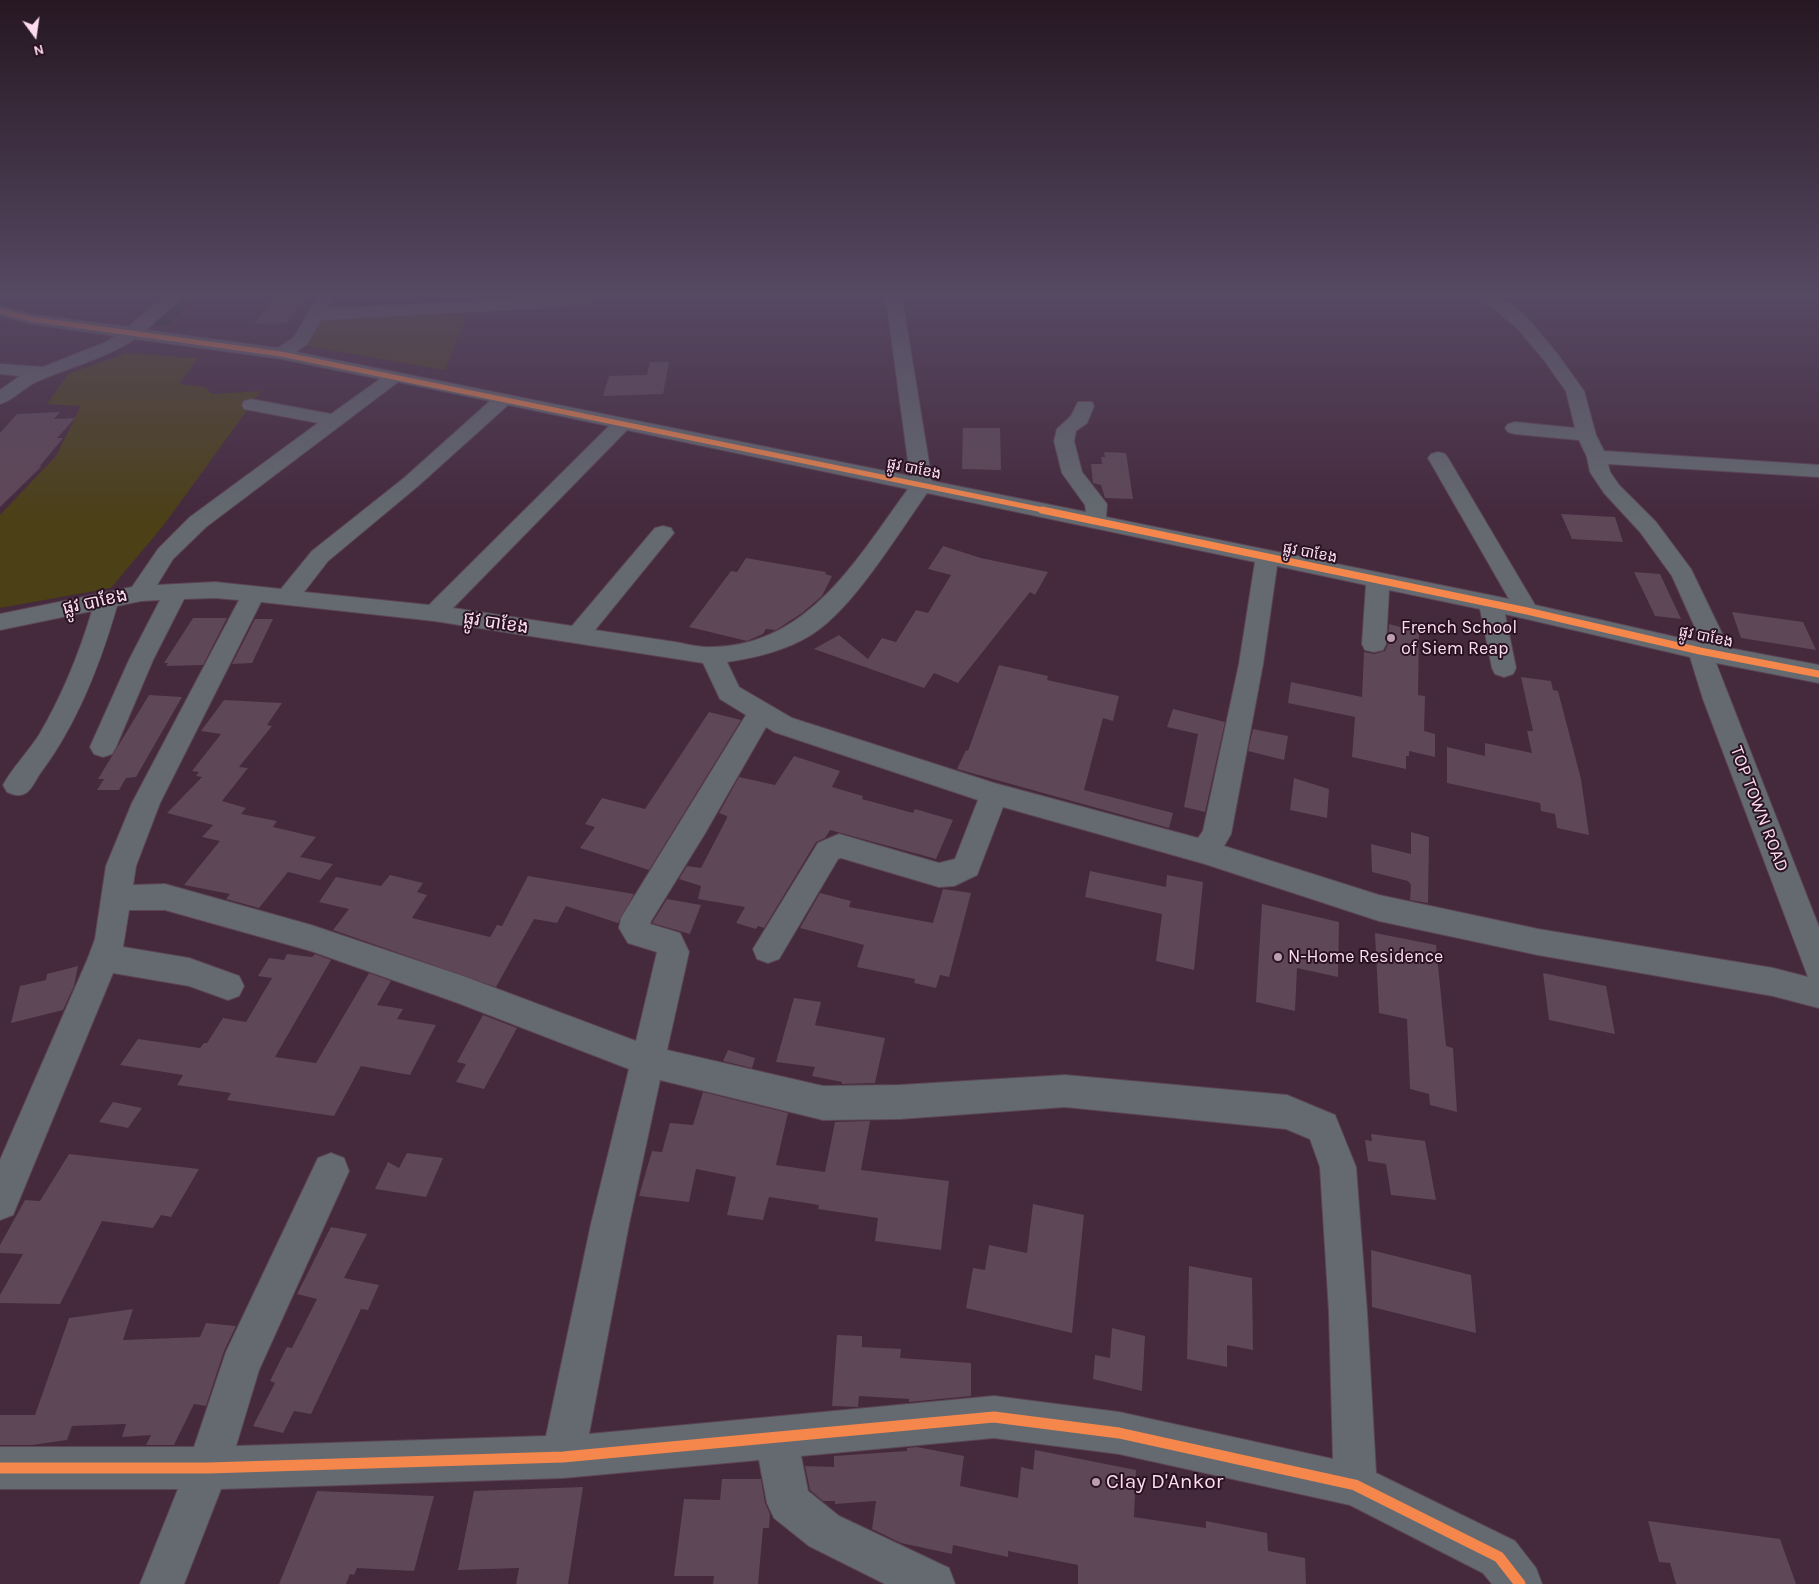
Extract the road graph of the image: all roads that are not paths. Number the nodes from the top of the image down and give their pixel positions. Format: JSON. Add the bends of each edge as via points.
{"nodes":[{"id":1,"x":45,"y":372,"type":"edge"},
{"id":2,"x":374,"y":372,"type":"edge"},
{"id":3,"x":905,"y":372,"type":"edge"},
{"id":4,"x":1561,"y":372,"type":"edge"},
{"id":5,"x":395,"y":376,"type":"junction"},
{"id":6,"x":0,"y":398,"type":"edge"},
{"id":7,"x":504,"y":399,"type":"junction"},
{"id":8,"x":251,"y":405,"type":"dead end"},
{"id":9,"x":1085,"y":406,"type":"dead end"},
{"id":10,"x":336,"y":421,"type":"junction"},
{"id":11,"x":622,"y":424,"type":"junction"},
{"id":12,"x":1515,"y":428,"type":"dead end"},
{"id":13,"x":1586,"y":435,"type":"junction"},
{"id":14,"x":1597,"y":457,"type":"junction"},
{"id":15,"x":1438,"y":458,"type":"dead end"},
{"id":16,"x":1819,"y":471,"type":"edge"},
{"id":17,"x":922,"y":485,"type":"junction"},
{"id":18,"x":1093,"y":522,"type":"junction"},
{"id":19,"x":663,"y":533,"type":"dead end"},
{"id":20,"x":1267,"y":558,"type":"junction"},
{"id":21,"x":1378,"y":580,"type":"junction"},
{"id":22,"x":177,"y":590,"type":"junction"},
{"id":23,"x":141,"y":593,"type":"junction"},
{"id":24,"x":254,"y":593,"type":"junction"},
{"id":25,"x":288,"y":596,"type":"junction"},
{"id":26,"x":107,"y":599,"type":"junction"},
{"id":27,"x":1491,"y":604,"type":"junction"},
{"id":28,"x":1527,"y":611,"type":"junction"},
{"id":29,"x":434,"y":614,"type":"junction"},
{"id":30,"x":0,"y":622,"type":"edge"},
{"id":31,"x":577,"y":636,"type":"junction"},
{"id":32,"x":1374,"y":644,"type":"dead end"},
{"id":33,"x":1710,"y":653,"type":"junction"},
{"id":34,"x":712,"y":656,"type":"junction"},
{"id":35,"x":1504,"y":668,"type":"dead end"},
{"id":36,"x":1819,"y":674,"type":"edge"},
{"id":37,"x":761,"y":713,"type":"junction"},
{"id":38,"x":103,"y":747,"type":"dead end"},
{"id":39,"x":17,"y":784,"type":"dead end"},
{"id":40,"x":994,"y":794,"type":"junction"},
{"id":41,"x":1205,"y":852,"type":"junction"},
{"id":42,"x":116,"y":898,"type":"junction"},
{"id":43,"x":768,"y":949,"type":"dead end"},
{"id":44,"x":104,"y":958,"type":"junction"},
{"id":45,"x":1819,"y":967,"type":"edge"},
{"id":46,"x":228,"y":986,"type":"dead end"},
{"id":47,"x":1819,"y":994,"type":"edge"},
{"id":48,"x":648,"y":1060,"type":"junction"},
{"id":49,"x":332,"y":1171,"type":"dead end"},
{"id":50,"x":0,"y":1202,"type":"edge"},
{"id":51,"x":776,"y":1436,"type":"junction"},
{"id":52,"x":563,"y":1458,"type":"junction"},
{"id":53,"x":0,"y":1468,"type":"edge"},
{"id":54,"x":208,"y":1468,"type":"junction"},
{"id":55,"x":1355,"y":1485,"type":"junction"},
{"id":56,"x":162,"y":1584,"type":"edge"},
{"id":57,"x":933,"y":1584,"type":"edge"},
{"id":58,"x":1520,"y":1584,"type":"edge"}],
"edges":[{"from":1,"to":6,"type":"street","via":[[19,384]]},
{"from":2,"to":5,"type":"street","name":"ផ្លូវ បាខែង"},
{"from":3,"to":17,"type":"street"},
{"from":4,"to":13,"type":"street","name":"TOP TOWN ROAD","via":[[1575,391]]},
{"from":5,"to":7,"type":"street","name":"ផ្លូវ បាខែង"},
{"from":5,"to":10,"type":"street"},
{"from":7,"to":11,"type":"street","name":"ផ្លូវ បាខែង"},
{"from":7,"to":25,"type":"street","via":[[411,482],[320,556]]},
{"from":8,"to":10,"type":"street"},
{"from":9,"to":18,"type":"street","via":[[1080,419],[1066,429],[1064,441],[1072,473],[1096,504]]},
{"from":10,"to":23,"type":"street","via":[[171,545],[152,569]]},
{"from":11,"to":17,"type":"street","name":"ផ្លូវ បាខែង"},
{"from":11,"to":29,"type":"street"},
{"from":12,"to":13,"type":"street"},
{"from":13,"to":14,"type":"street","name":"TOP TOWN ROAD"},
{"from":14,"to":16,"type":"street"},
{"from":14,"to":33,"type":"street","name":"TOP TOWN ROAD","via":[[1600,472],[1611,490],[1648,527],[1683,574]]},
{"from":15,"to":28,"type":"street"},
{"from":17,"to":18,"type":"street","name":"ផ្លូវ បាខែង"},
{"from":17,"to":34,"type":"street","name":"ផ្លូវ បាខែង","via":[[840,596],[803,629],[777,642]]},
{"from":18,"to":20,"type":"street","name":"ផ្លូវ បាខែង"},
{"from":19,"to":31,"type":"street"},
{"from":20,"to":21,"type":"street","name":"ផ្លូវ បាខែង"},
{"from":20,"to":41,"type":"street","via":[[1251,664],[1217,834]]},
{"from":21,"to":27,"type":"street","name":"ផ្លូវ បាខែង"},
{"from":21,"to":32,"type":"street"},
{"from":22,"to":23,"type":"street","name":"ផ្លូវ បាខែង"},
{"from":22,"to":24,"type":"street","name":"ផ្លូវ បាខែង"},
{"from":22,"to":38,"type":"street","via":[[141,660]]},
{"from":23,"to":26,"type":"street","name":"ផ្លូវ បាខែង"},
{"from":24,"to":25,"type":"street","name":"ផ្លូវ បាខែង"},
{"from":24,"to":42,"type":"street","via":[[146,802],[121,866]]},
{"from":25,"to":29,"type":"street","name":"ផ្លូវ បាខែង"},
{"from":26,"to":30,"type":"street","name":"ផ្លូវ បាខែង"},
{"from":26,"to":39,"type":"street","via":[[76,689],[46,745]]},
{"from":27,"to":28,"type":"street","name":"ផ្លូវ បាខែង"},
{"from":27,"to":35,"type":"street"},
{"from":28,"to":33,"type":"street","name":"ផ្លូវ បាខែង"},
{"from":29,"to":31,"type":"street","name":"ផ្លូវ បាខែង"},
{"from":31,"to":34,"type":"street","name":"ផ្លូវ បាខែង"},
{"from":33,"to":36,"type":"street","name":"ផ្លូវ បាខែង"},
{"from":33,"to":45,"type":"street","name":"TOP TOWN ROAD","via":[[1716,699]]},
{"from":34,"to":37,"type":"street","via":[[729,693]]},
{"from":37,"to":40,"type":"street","via":[[783,725]]},
{"from":37,"to":48,"type":"street","via":[[636,918],[634,928],[640,934],[669,942],[673,952]]},
{"from":40,"to":41,"type":"street"},
{"from":40,"to":43,"type":"street","via":[[967,866],[954,874],[939,874],[839,846],[828,851]]},
{"from":41,"to":47,"type":"street","via":[[1378,908],[1442,923],[1773,982]]},
{"from":42,"to":44,"type":"street"},
{"from":42,"to":48,"type":"street","via":[[165,897],[311,938],[463,990]]},
{"from":44,"to":46,"type":"street","via":[[189,972]]},
{"from":44,"to":50,"type":"street"},
{"from":48,"to":52,"type":"street","via":[[610,1224]]},
{"from":48,"to":55,"type":"street","via":[[823,1103],[900,1102],[1065,1091],[1287,1112],[1323,1127],[1338,1167]]},
{"from":49,"to":54,"type":"street","via":[[240,1366]]},
{"from":51,"to":52,"type":"street"},
{"from":51,"to":55,"type":"street","via":[[994,1417],[1119,1433]]},
{"from":51,"to":57,"type":"street","via":[[789,1503],[824,1531]]},
{"from":52,"to":54,"type":"street"},
{"from":53,"to":54,"type":"street"},
{"from":54,"to":56,"type":"street"},
{"from":55,"to":58,"type":"street","via":[[1499,1557]]}]}
